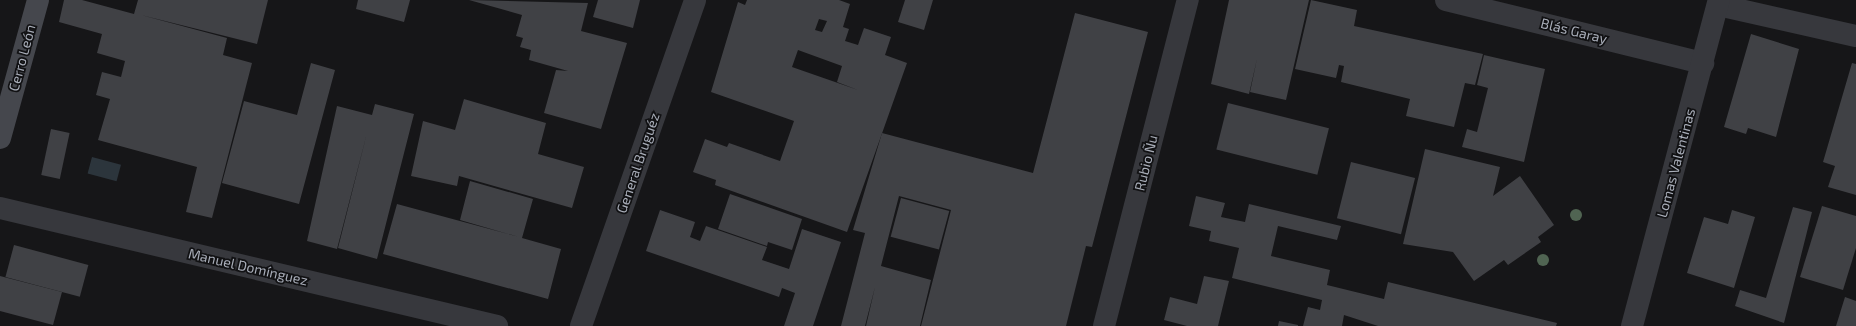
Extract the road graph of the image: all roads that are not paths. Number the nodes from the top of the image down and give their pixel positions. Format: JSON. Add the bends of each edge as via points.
{"nodes":[{"id":1,"x":38,"y":0,"type":"edge"},
{"id":2,"x":695,"y":0,"type":"edge"},
{"id":3,"x":1188,"y":0,"type":"edge"},
{"id":4,"x":1446,"y":0,"type":"edge"},
{"id":5,"x":1719,"y":2,"type":"edge"},
{"id":6,"x":1856,"y":36,"type":"edge"},
{"id":7,"x":1703,"y":63,"type":"junction"},
{"id":8,"x":0,"y":138,"type":"edge"},
{"id":9,"x":0,"y":208,"type":"edge"},
{"id":10,"x":497,"y":326,"type":"edge"},
{"id":11,"x":581,"y":326,"type":"edge"},
{"id":12,"x":1104,"y":326,"type":"edge"},
{"id":13,"x":1632,"y":326,"type":"edge"}],
"edges":[{"from":1,"to":8,"type":"street","name":"Cerro León"},
{"from":2,"to":11,"type":"street","name":"General Bruguéz"},
{"from":3,"to":12,"type":"street","name":"Rubio Ñu"},
{"from":4,"to":7,"type":"street","name":"Blás Garay"},
{"from":5,"to":6,"type":"street"},
{"from":5,"to":7,"type":"street","name":"Lomas Valentinas"},
{"from":7,"to":13,"type":"street","name":"Lomas Valentinas"},
{"from":9,"to":10,"type":"street","name":"Manuel Domínguez"}]}
